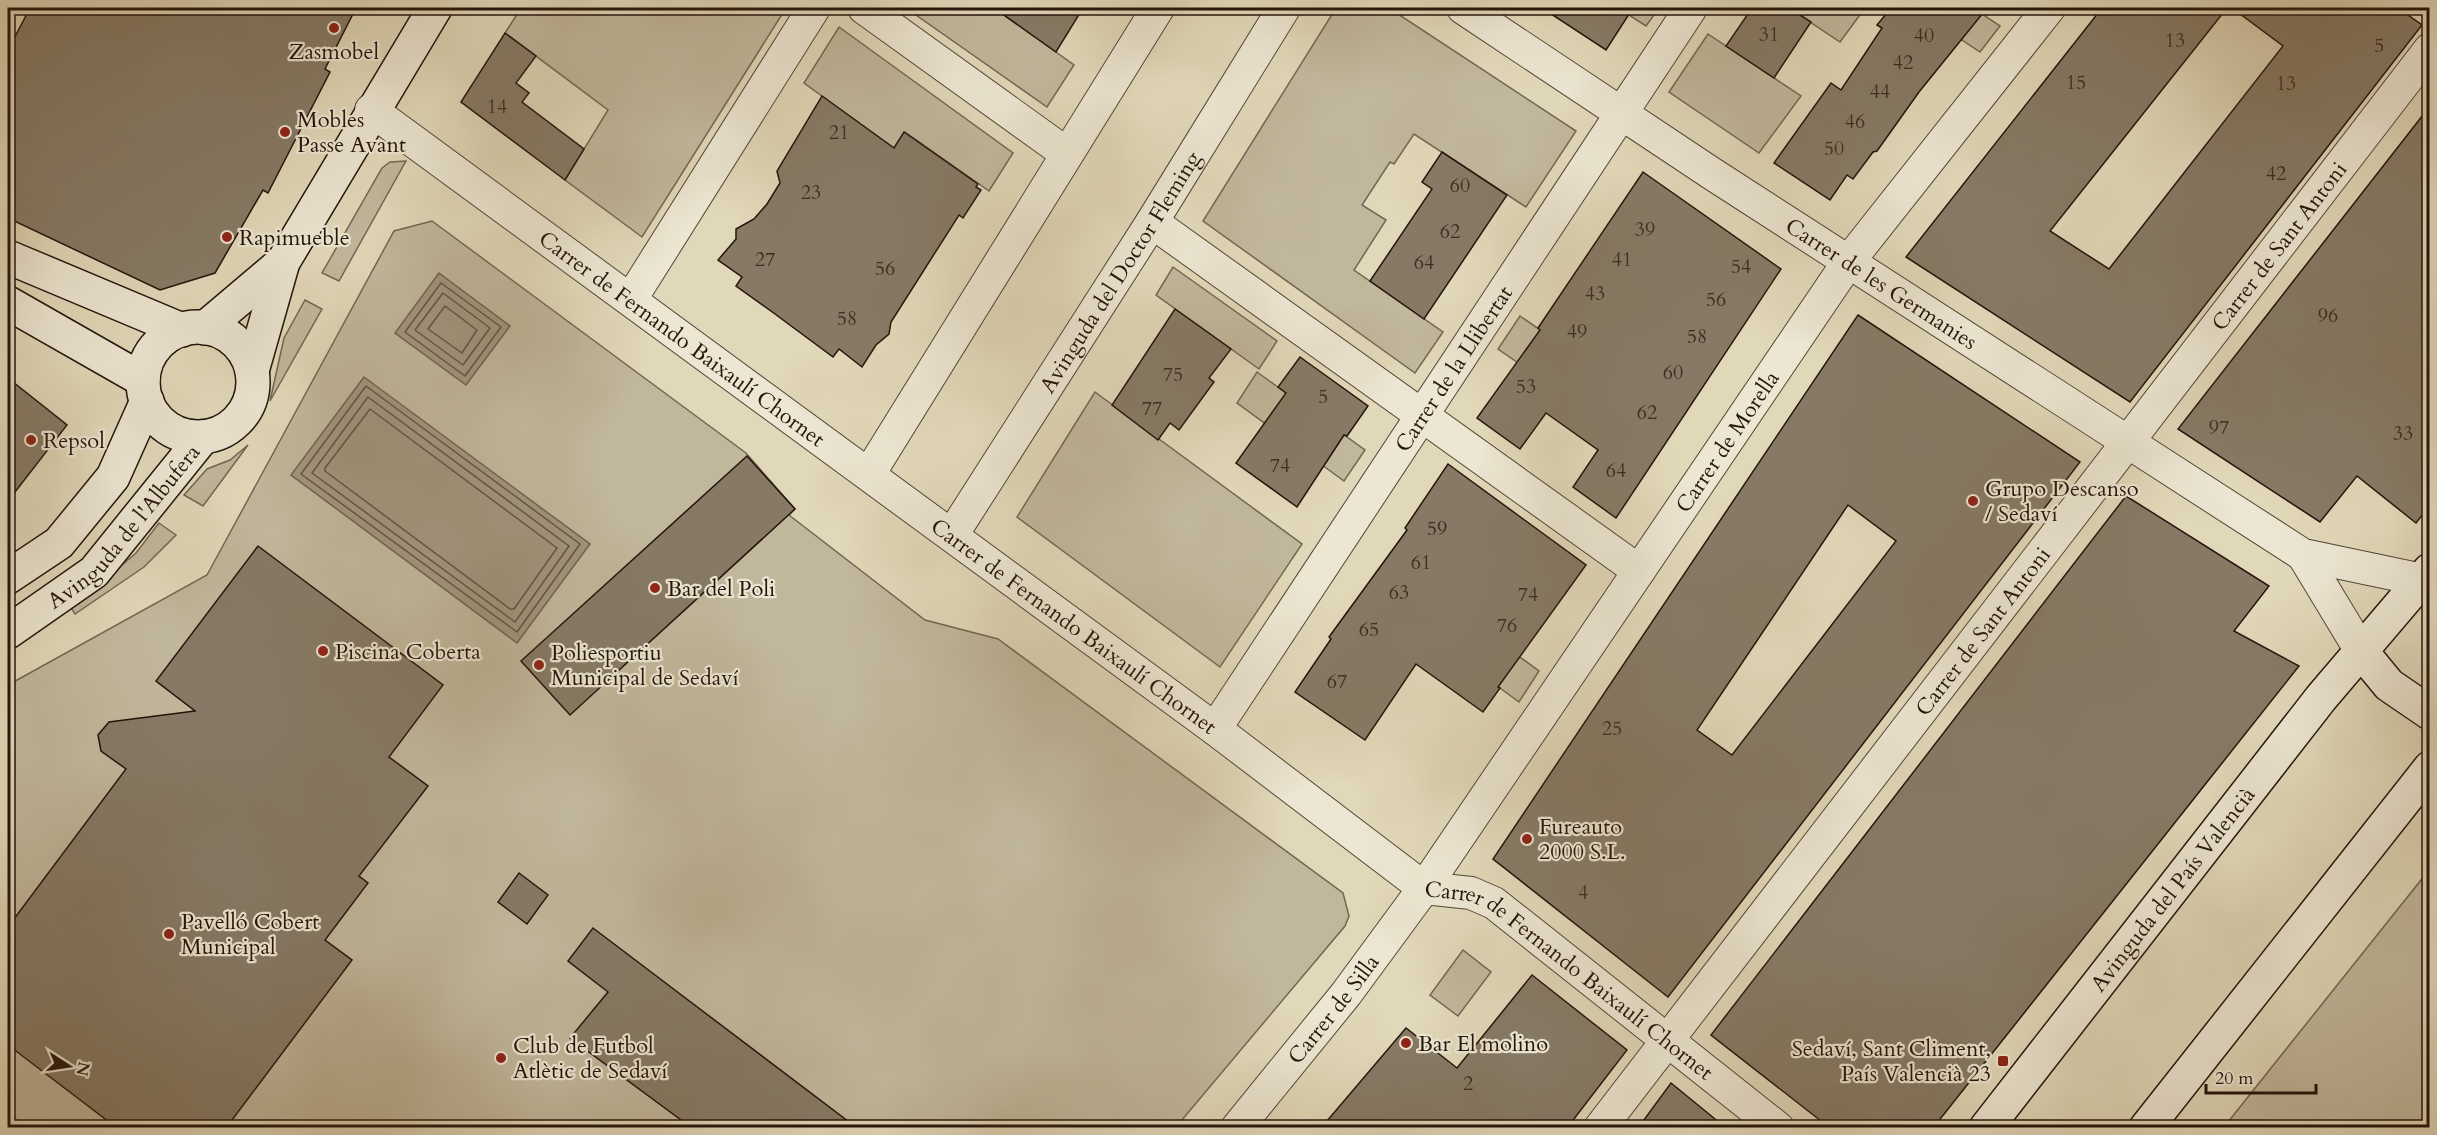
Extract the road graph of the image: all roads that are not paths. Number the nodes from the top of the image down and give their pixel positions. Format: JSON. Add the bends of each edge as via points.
{"nodes":[{"id":1,"x":435,"y":8,"type":"edge"},
{"id":2,"x":814,"y":8,"type":"edge"},
{"id":3,"x":864,"y":8,"type":"edge"},
{"id":4,"x":1158,"y":8,"type":"edge"},
{"id":5,"x":1284,"y":8,"type":"edge"},
{"id":6,"x":1463,"y":8,"type":"edge"},
{"id":7,"x":1691,"y":8,"type":"edge"},
{"id":8,"x":2049,"y":8,"type":"edge"},
{"id":9,"x":2430,"y":49,"type":"edge"},
{"id":10,"x":371,"y":110,"type":"junction"},
{"id":11,"x":1621,"y":113,"type":"junction"},
{"id":12,"x":1067,"y":154,"type":"junction"},
{"id":13,"x":1152,"y":222,"type":"junction"},
{"id":14,"x":8,"y":257,"type":"edge"},
{"id":15,"x":1849,"y":261,"type":"junction"},
{"id":16,"x":283,"y":262,"type":"junction"},
{"id":17,"x":631,"y":298,"type":"junction"},
{"id":18,"x":8,"y":303,"type":"edge"},
{"id":19,"x":194,"y":329,"type":"junction"},
{"id":20,"x":252,"y":371,"type":"junction"},
{"id":21,"x":145,"y":391,"type":"junction"},
{"id":22,"x":1422,"y":414,"type":"junction"},
{"id":23,"x":203,"y":437,"type":"junction"},
{"id":24,"x":2128,"y":444,"type":"junction"},
{"id":25,"x":869,"y":474,"type":"junction"},
{"id":26,"x":952,"y":535,"type":"junction"},
{"id":27,"x":2303,"y":555,"type":"junction"},
{"id":28,"x":1639,"y":571,"type":"junction"},
{"id":29,"x":8,"y":577,"type":"edge"},
{"id":30,"x":2427,"y":577,"type":"edge"},
{"id":31,"x":8,"y":632,"type":"edge"},
{"id":32,"x":2361,"y":651,"type":"junction"},
{"id":33,"x":2430,"y":713,"type":"edge"},
{"id":34,"x":1215,"y":729,"type":"junction"},
{"id":35,"x":2430,"y":768,"type":"edge"},
{"id":36,"x":1424,"y":888,"type":"junction"},
{"id":37,"x":1667,"y":1040,"type":"junction"},
{"id":38,"x":1237,"y":1128,"type":"edge"},
{"id":39,"x":1600,"y":1128,"type":"edge"},
{"id":40,"x":1778,"y":1128,"type":"edge"},
{"id":41,"x":1986,"y":1128,"type":"edge"},
{"id":42,"x":2146,"y":1128,"type":"edge"}],
"edges":[{"from":1,"to":10,"type":"street"},
{"from":2,"to":17,"type":"street"},
{"from":3,"to":12,"type":"street"},
{"from":4,"to":12,"type":"street"},
{"from":5,"to":13,"type":"street","name":"Avinguda del Doctor Fleming"},
{"from":6,"to":11,"type":"street","name":"Carrer de les Germanies"},
{"from":7,"to":11,"type":"street","name":"Carrer de la Llibertat"},
{"from":8,"to":15,"type":"street","name":"Carrer de Morella"},
{"from":9,"to":24,"type":"street","name":"Carrer de Sant Antoni"},
{"from":10,"to":16,"type":"street"},
{"from":10,"to":17,"type":"street","name":"Carrer de Fernando Baixaulí Chornet"},
{"from":11,"to":15,"type":"street","name":"Carrer de les Germanies"},
{"from":11,"to":22,"type":"street","name":"Carrer de la Llibertat"},
{"from":12,"to":25,"type":"street"},
{"from":13,"to":22,"type":"street"},
{"from":13,"to":26,"type":"street","name":"Avinguda del Doctor Fleming"},
{"from":14,"to":19,"type":"street"},
{"from":15,"to":24,"type":"street","name":"Carrer de les Germanies"},
{"from":15,"to":28,"type":"street","name":"Carrer de Morella"},
{"from":16,"to":19,"type":"street"},
{"from":16,"to":20,"type":"street"},
{"from":17,"to":25,"type":"street","name":"Carrer de Fernando Baixaulí Chornet"},
{"from":18,"to":21,"type":"street"},
{"from":19,"to":20,"type":"street","via":[[221,332],[235,342]]},
{"from":19,"to":21,"type":"street","via":[[167,337],[155,349],[147,364]]},
{"from":20,"to":23,"type":"street","via":[[253,389],[237,422]]},
{"from":21,"to":23,"type":"street","via":[[155,417],[169,429]]},
{"from":21,"to":29,"type":"street","name":"Avinguda de l'Albufera","via":[[113,477],[59,543]]},
{"from":22,"to":28,"type":"street"},
{"from":22,"to":34,"type":"street","name":"Carrer de la Llibertat"},
{"from":23,"to":31,"type":"street","name":"Avinguda de l'Albufera","via":[[94,572]]},
{"from":24,"to":27,"type":"street","name":"Carrer de les Germanies"},
{"from":24,"to":37,"type":"street","name":"Carrer de Sant Antoni"},
{"from":25,"to":26,"type":"street","name":"Carrer de Fernando Baixaulí Chornet"},
{"from":26,"to":34,"type":"street","name":"Carrer de Fernando Baixaulí Chornet"},
{"from":27,"to":30,"type":"street","name":"Avinguda del País Valencià"},
{"from":27,"to":32,"type":"street"},
{"from":28,"to":36,"type":"street","name":"Carrer de Morella"},
{"from":30,"to":32,"type":"street","name":"Avinguda del País Valencià"},
{"from":32,"to":33,"type":"street","via":[[2389,685]]},
{"from":32,"to":41,"type":"street","name":"Avinguda del País Valencià"},
{"from":34,"to":36,"type":"street","name":"Carrer de Fernando Baixaulí Chornet"},
{"from":35,"to":42,"type":"street"},
{"from":36,"to":37,"type":"street","name":"Carrer de Fernando Baixaulí Chornet","via":[[1471,892],[1494,903]]},
{"from":36,"to":38,"type":"street","name":"Carrer de Silla","via":[[1346,994]]},
{"from":37,"to":39,"type":"street","name":"Carrer de Sant Antoni"},
{"from":37,"to":40,"type":"street","name":"Carrer de Fernando Baixaulí Chornet"}]}
